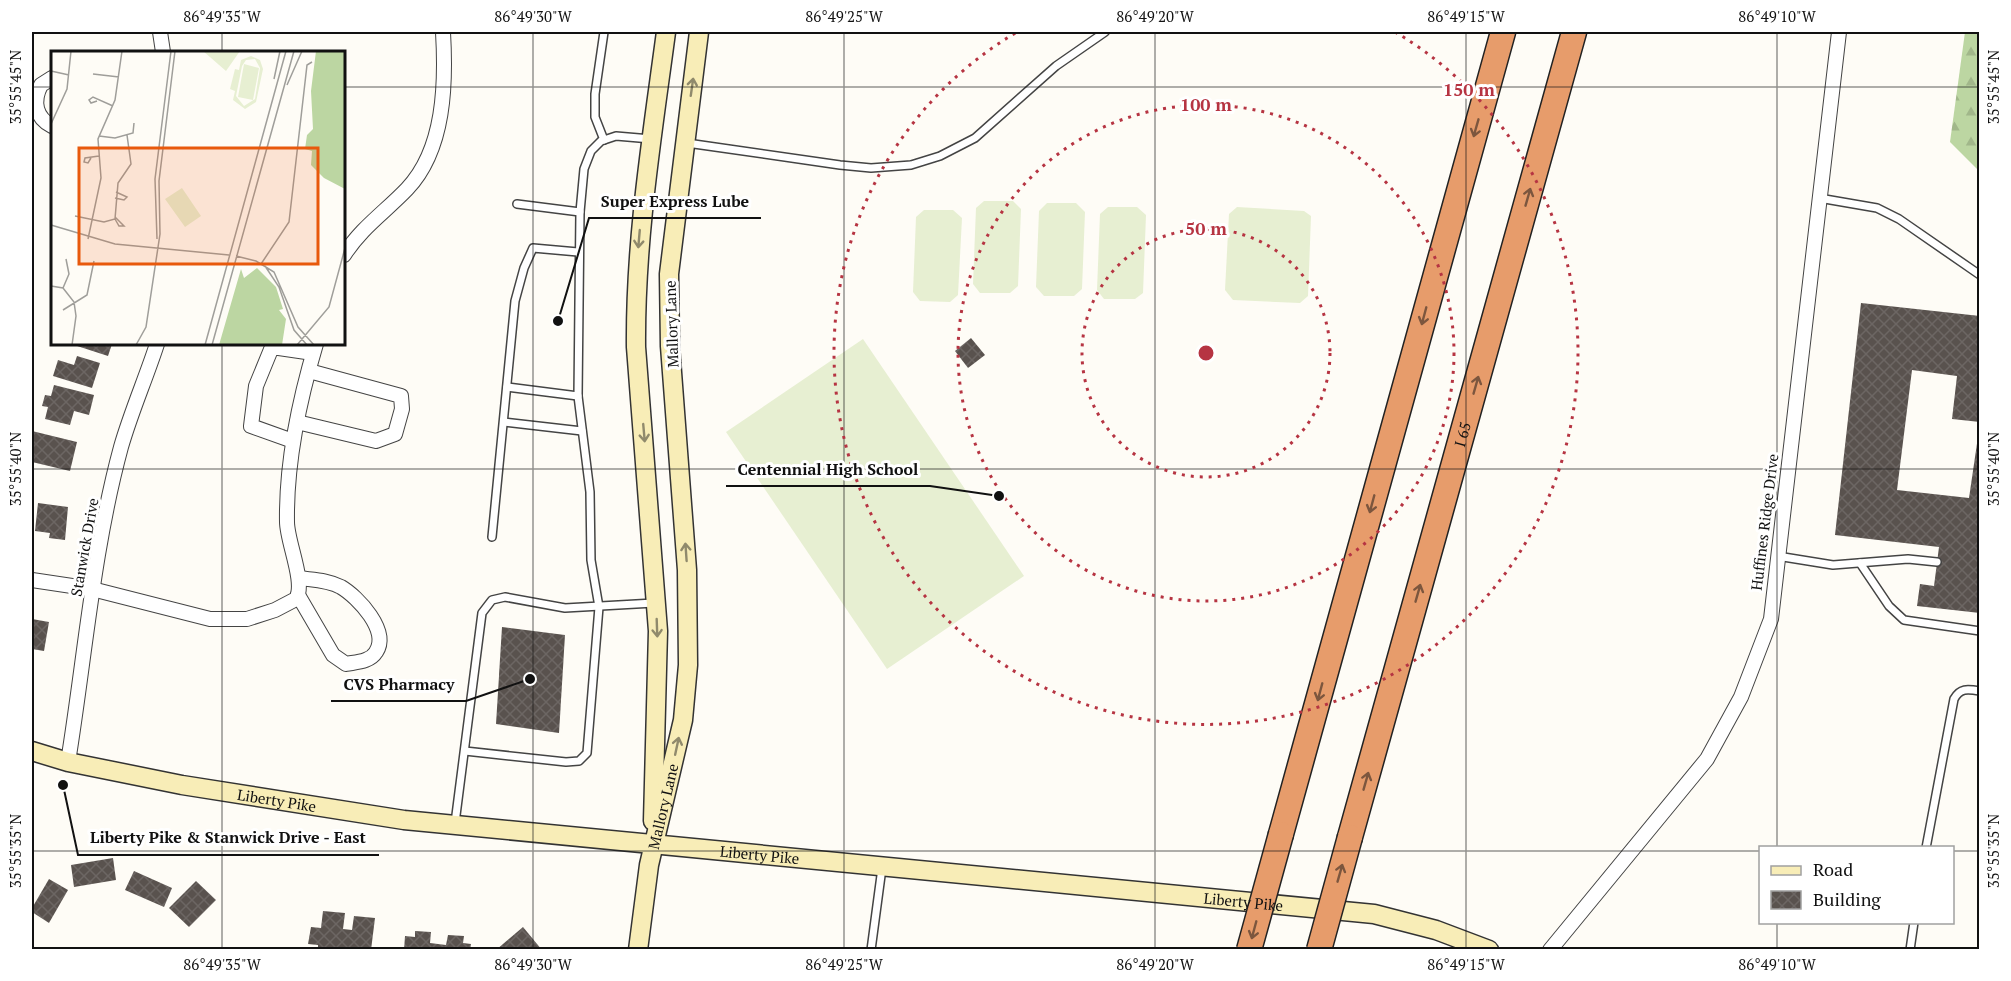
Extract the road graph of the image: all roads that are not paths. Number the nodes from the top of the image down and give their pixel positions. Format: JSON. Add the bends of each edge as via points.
{"nodes":[{"id":1,"x":160,"y":32,"type":"edge"},
{"id":2,"x":443,"y":32,"type":"edge"},
{"id":3,"x":604,"y":32,"type":"edge"},
{"id":4,"x":666,"y":32,"type":"edge"},
{"id":5,"x":699,"y":32,"type":"edge"},
{"id":6,"x":1105,"y":32,"type":"edge"},
{"id":7,"x":1503,"y":32,"type":"edge"},
{"id":8,"x":1575,"y":32,"type":"edge"},
{"id":9,"x":1839,"y":32,"type":"edge"},
{"id":10,"x":163,"y":51,"type":"edge"},
{"id":11,"x":51,"y":79,"type":"edge"},
{"id":12,"x":51,"y":125,"type":"edge"},
{"id":13,"x":652,"y":139,"type":"junction"},
{"id":14,"x":604,"y":140,"type":"junction"},
{"id":15,"x":685,"y":143,"type":"junction"},
{"id":16,"x":1819,"y":198,"type":"junction"},
{"id":17,"x":517,"y":204,"type":"dead end"},
{"id":18,"x":580,"y":212,"type":"junction"},
{"id":19,"x":578,"y":252,"type":"junction"},
{"id":20,"x":345,"y":253,"type":"edge"},
{"id":21,"x":1980,"y":275,"type":"edge"},
{"id":22,"x":157,"y":345,"type":"edge"},
{"id":23,"x":315,"y":348,"type":"edge"},
{"id":24,"x":309,"y":371,"type":"junction"},
{"id":25,"x":507,"y":387,"type":"junction"},
{"id":26,"x":578,"y":396,"type":"junction"},
{"id":27,"x":297,"y":422,"type":"junction"},
{"id":28,"x":504,"y":422,"type":"junction"},
{"id":29,"x":582,"y":431,"type":"junction"},
{"id":30,"x":293,"y":441,"type":"junction"},
{"id":31,"x":492,"y":537,"type":"dead end"},
{"id":32,"x":1777,"y":556,"type":"junction"},
{"id":33,"x":1937,"y":562,"type":"dead end"},
{"id":34,"x":1860,"y":563,"type":"junction"},
{"id":35,"x":299,"y":578,"type":"junction"},
{"id":36,"x":32,"y":580,"type":"edge"},
{"id":37,"x":92,"y":589,"type":"junction"},
{"id":38,"x":298,"y":595,"type":"junction"},
{"id":39,"x":656,"y":603,"type":"junction"},
{"id":40,"x":599,"y":607,"type":"junction"},
{"id":41,"x":1980,"y":631,"type":"edge"},
{"id":42,"x":1980,"y":691,"type":"edge"},
{"id":43,"x":32,"y":751,"type":"edge"},
{"id":44,"x":465,"y":751,"type":"junction"},
{"id":45,"x":68,"y":762,"type":"junction"},
{"id":46,"x":455,"y":825,"type":"junction"},
{"id":47,"x":653,"y":844,"type":"junction"},
{"id":48,"x":1926,"y":846,"type":"edge"},
{"id":49,"x":882,"y":868,"type":"junction"},
{"id":50,"x":1914,"y":924,"type":"edge"},
{"id":51,"x":638,"y":950,"type":"edge"},
{"id":52,"x":872,"y":950,"type":"edge"},
{"id":53,"x":1249,"y":950,"type":"edge"},
{"id":54,"x":1319,"y":950,"type":"edge"},
{"id":55,"x":1489,"y":950,"type":"edge"},
{"id":56,"x":1550,"y":950,"type":"edge"},
{"id":57,"x":1910,"y":950,"type":"edge"}],
"edges":[{"from":1,"to":10,"type":"street"},
{"from":2,"to":20,"type":"street","via":[[437,132],[429,158],[408,188],[356,236]]},
{"from":3,"to":14,"type":"lane","via":[[595,94],[595,117]]},
{"from":4,"to":13,"type":"main road","name":"Mallory Lane"},
{"from":15,"to":5,"type":"main road","name":"Mallory Lane","one_way":true},
{"from":6,"to":15,"type":"lane","via":[[1056,66],[975,138],[911,165],[840,165]]},
{"from":7,"to":53,"type":"highway","one_way":true,"bridge":true},
{"from":54,"to":8,"type":"highway","name":"I 65","number":"I 65","one_way":true,"bridge":true},
{"from":9,"to":16,"type":"street","name":"Huffines Ridge Drive"},
{"from":11,"to":12,"type":"street","via":[[41,85],[36,104],[38,114]]},
{"from":13,"to":14,"type":"lane","via":[[616,136]]},
{"from":13,"to":15,"type":"main road"},
{"from":13,"to":39,"type":"main road","name":"Mallory Lane","one_way":true,"via":[[642,212],[636,317]]},
{"from":14,"to":18,"type":"lane","via":[[591,151],[584,168]]},
{"from":47,"to":15,"type":"main road","name":"Mallory Lane","one_way":true,"via":[[683,720],[688,665],[687,570],[669,309]]},
{"from":16,"to":21,"type":"lane","via":[[1877,208]]},
{"from":16,"to":32,"type":"street","name":"Huffines Ridge Drive"},
{"from":17,"to":18,"type":"lane"},
{"from":18,"to":19,"type":"lane"},
{"from":19,"to":25,"type":"lane","via":[[534,248],[515,301]]},
{"from":19,"to":26,"type":"lane"},
{"from":22,"to":37,"type":"street","name":"Stanwick Drive","via":[[122,446]]},
{"from":23,"to":24,"type":"street"},
{"from":23,"to":30,"type":"street","via":[[272,347],[256,386],[251,426]]},
{"from":24,"to":27,"type":"street"},
{"from":24,"to":27,"type":"street","via":[[401,396],[402,409],[395,434],[376,441]]},
{"from":25,"to":26,"type":"lane"},
{"from":25,"to":28,"type":"lane"},
{"from":26,"to":29,"type":"lane"},
{"from":27,"to":30,"type":"street"},
{"from":28,"to":29,"type":"lane"},
{"from":28,"to":31,"type":"lane"},
{"from":29,"to":40,"type":"lane","via":[[590,492],[591,560]]},
{"from":30,"to":35,"type":"street","via":[[287,523]]},
{"from":32,"to":34,"type":"lane","via":[[1833,566]]},
{"from":32,"to":56,"type":"street","name":"Huffines Ridge Drive","via":[[1771,619],[1742,697],[1707,759]]},
{"from":33,"to":34,"type":"lane","via":[[1908,559]]},
{"from":34,"to":41,"type":"lane","via":[[1889,606],[1904,620]]},
{"from":35,"to":38,"type":"street"},
{"from":35,"to":38,"type":"street","via":[[322,580],[357,600],[375,623],[380,641],[376,654],[346,664],[333,655]]},
{"from":36,"to":37,"type":"street"},
{"from":37,"to":38,"type":"street","via":[[210,619],[247,620],[275,610]]},
{"from":37,"to":45,"type":"street","name":"Stanwick Drive"},
{"from":39,"to":40,"type":"lane"},
{"from":39,"to":47,"type":"main road","name":"Mallory Lane","one_way":true},
{"from":40,"to":44,"type":"lane","via":[[565,608],[505,597],[492,600],[482,613]]},
{"from":40,"to":44,"type":"lane","via":[[586,753],[579,761]]},
{"from":42,"to":48,"type":"lane","via":[[1966,688],[1954,699]]},
{"from":43,"to":45,"type":"main road","name":"Liberty Pike"},
{"from":44,"to":46,"type":"lane"},
{"from":45,"to":46,"type":"main road","name":"Liberty Pike","via":[[297,805]]},
{"from":46,"to":47,"type":"main road","name":"Liberty Pike"},
{"from":47,"to":49,"type":"main road","name":"Liberty Pike"},
{"from":47,"to":51,"type":"main road"},
{"from":49,"to":52,"type":"lane"},
{"from":49,"to":55,"type":"main road","name":"Liberty Pike","via":[[1374,914],[1436,930]]},
{"from":50,"to":57,"type":"lane"}]}
